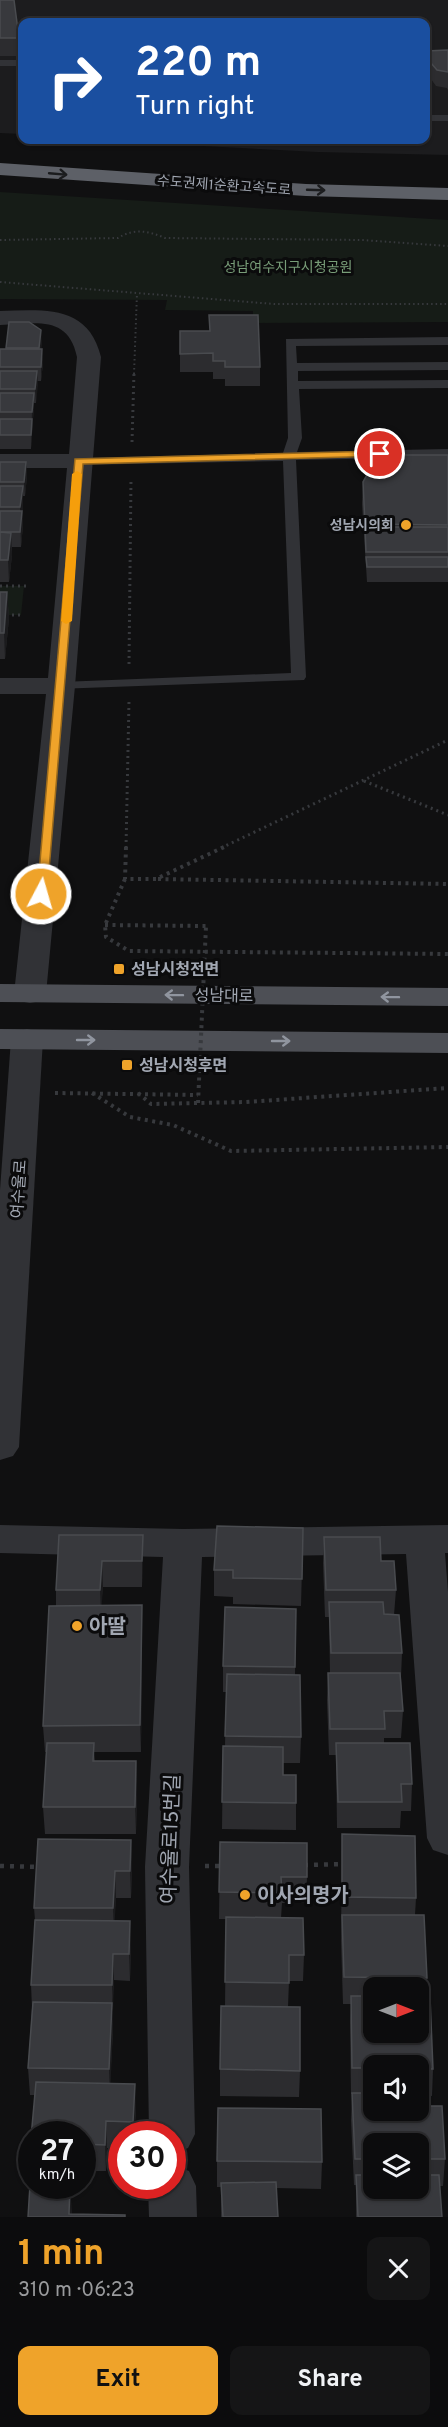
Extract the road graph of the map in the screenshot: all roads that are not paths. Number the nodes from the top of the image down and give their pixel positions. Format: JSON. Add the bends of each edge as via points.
{"nodes":[{"id":1,"x":0,"y":63,"type":"edge"},
{"id":2,"x":18,"y":63,"type":"edge"},
{"id":3,"x":430,"y":118,"type":"edge"},
{"id":4,"x":448,"y":118,"type":"edge"},
{"id":5,"x":11,"y":150,"type":"dead end"},
{"id":6,"x":160,"y":160,"type":"dead end"},
{"id":7,"x":0,"y":169,"type":"edge"},
{"id":8,"x":448,"y":195,"type":"edge"},
{"id":9,"x":0,"y":318,"type":"edge"},
{"id":10,"x":448,"y":341,"type":"edge"},
{"id":11,"x":448,"y":366,"type":"edge"},
{"id":12,"x":292,"y":367,"type":"junction"},
{"id":13,"x":448,"y":384,"type":"edge"},
{"id":14,"x":293,"y":385,"type":"junction"},
{"id":15,"x":448,"y":453,"type":"edge"},
{"id":16,"x":289,"y":455,"type":"junction"},
{"id":17,"x":0,"y":461,"type":"edge"},
{"id":18,"x":78,"y":461,"type":"junction"},
{"id":19,"x":0,"y":686,"type":"edge"},
{"id":20,"x":61,"y":686,"type":"junction"},
{"id":21,"x":15,"y":993,"type":"edge"},
{"id":22,"x":448,"y":997,"type":"edge"},
{"id":23,"x":14,"y":1039,"type":"edge"},
{"id":24,"x":448,"y":1043,"type":"edge"},
{"id":25,"x":0,"y":1447,"type":"edge"},
{"id":26,"x":0,"y":1539,"type":"edge"},
{"id":27,"x":436,"y":1539,"type":"edge"},
{"id":28,"x":183,"y":1543,"type":"junction"},
{"id":29,"x":448,"y":1838,"type":"edge"},
{"id":30,"x":172,"y":2121,"type":"edge"},
{"id":31,"x":172,"y":2199,"type":"edge"},
{"id":32,"x":173,"y":2217,"type":"edge"}],
"edges":[{"from":1,"to":2,"type":"lane"},
{"from":3,"to":4,"type":"lane"},
{"from":5,"to":6,"type":"highway","name":"수도권제1순환고속도로"},
{"from":7,"to":8,"type":"highway","name":"수도권제1순환고속도로","one_way":true,"via":[[306,190]]},
{"from":9,"to":18,"type":"street","via":[[57,319],[80,329],[85,336],[88,357]]},
{"from":10,"to":12,"type":"lane","via":[[290,342]]},
{"from":11,"to":12,"type":"lane"},
{"from":12,"to":14,"type":"lane"},
{"from":13,"to":14,"type":"lane"},
{"from":14,"to":16,"type":"lane","via":[[295,438]]},
{"from":15,"to":16,"type":"lane"},
{"from":16,"to":18,"type":"lane"},
{"from":16,"to":20,"type":"lane","via":[[299,676]]},
{"from":17,"to":18,"type":"street"},
{"from":18,"to":20,"type":"street"},
{"from":19,"to":20,"type":"street"},
{"from":20,"to":21,"type":"street"},
{"from":22,"to":21,"type":"main road","name":"성남대로","one_way":true},
{"from":23,"to":24,"type":"main road","one_way":true},
{"from":23,"to":25,"type":"street","name":"여수울로","via":[[24,1093]]},
{"from":26,"to":28,"type":"street"},
{"from":27,"to":28,"type":"street"},
{"from":27,"to":29,"type":"street"},
{"from":28,"to":30,"type":"street","name":"여수울로15번길","via":[[167,1867]]},
{"from":31,"to":32,"type":"street"}]}
